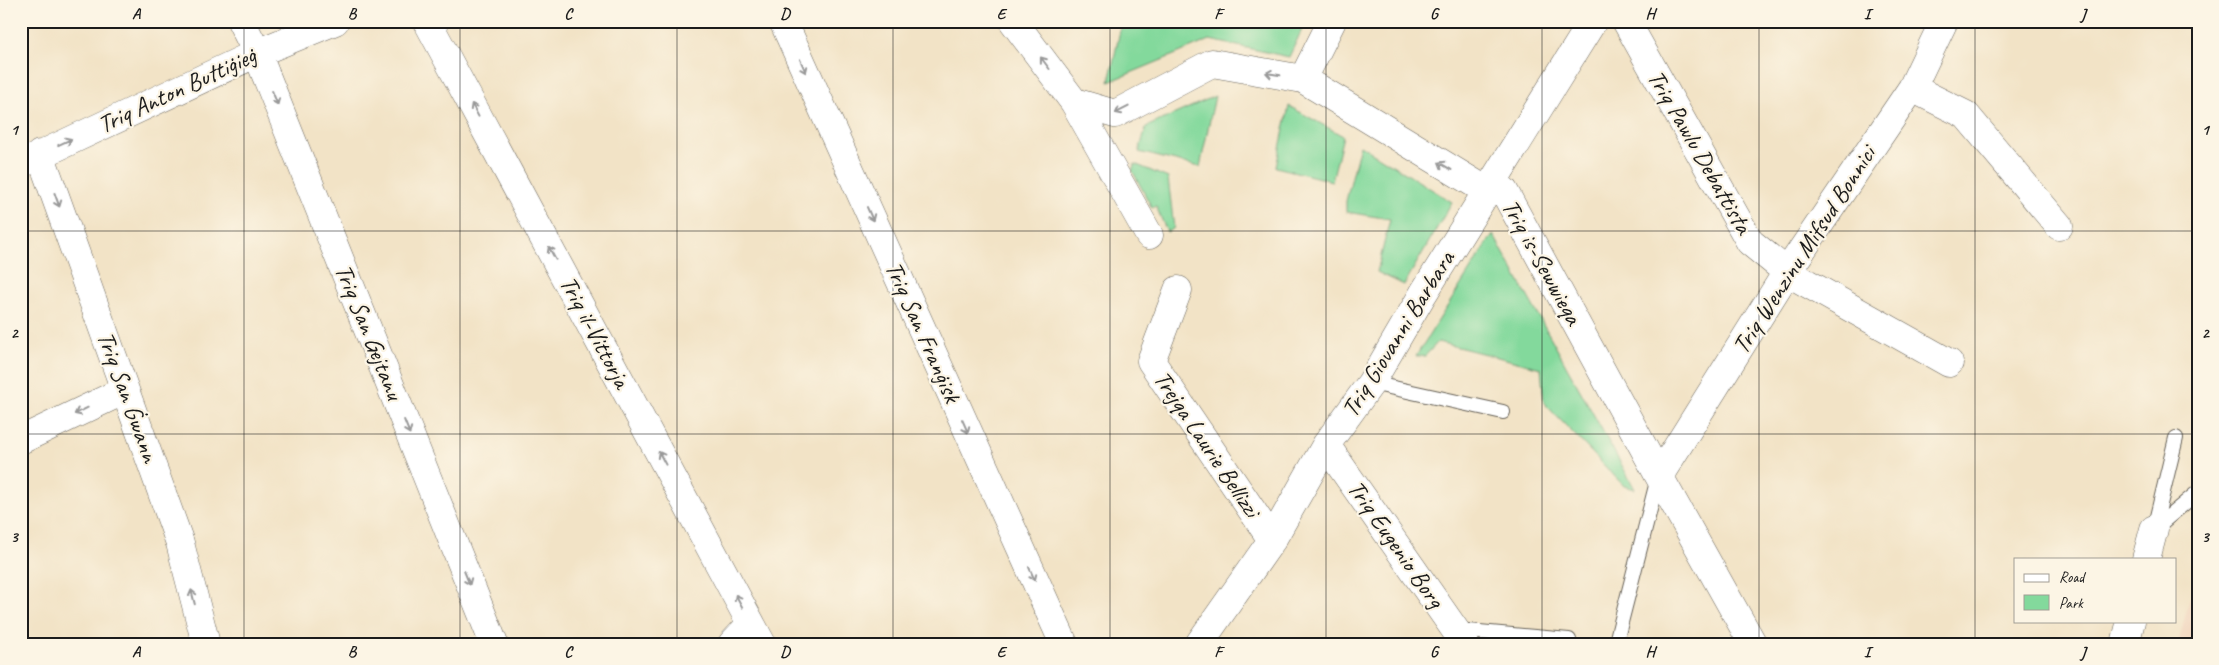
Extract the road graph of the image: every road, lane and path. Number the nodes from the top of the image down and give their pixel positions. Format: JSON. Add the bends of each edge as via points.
{"nodes":[{"id":1,"x":241,"y":21,"type":"edge"},
{"id":2,"x":335,"y":21,"type":"edge"},
{"id":3,"x":427,"y":21,"type":"edge"},
{"id":4,"x":783,"y":21,"type":"edge"},
{"id":5,"x":1013,"y":21,"type":"edge"},
{"id":6,"x":1332,"y":21,"type":"edge"},
{"id":7,"x":1593,"y":21,"type":"edge"},
{"id":8,"x":1626,"y":21,"type":"edge"},
{"id":9,"x":1944,"y":21,"type":"edge"},
{"id":10,"x":257,"y":52,"type":"junction"},
{"id":11,"x":1303,"y":79,"type":"junction"},
{"id":12,"x":1912,"y":88,"type":"junction"},
{"id":13,"x":1074,"y":102,"type":"junction"},
{"id":14,"x":31,"y":159,"type":"edge"},
{"id":15,"x":1487,"y":191,"type":"junction"},
{"id":16,"x":2059,"y":226,"type":"dead end"},
{"id":17,"x":1149,"y":235,"type":"dead end"},
{"id":18,"x":1787,"y":272,"type":"junction"},
{"id":19,"x":1178,"y":290,"type":"dead end"},
{"id":20,"x":1949,"y":363,"type":"dead end"},
{"id":21,"x":1371,"y":383,"type":"junction"},
{"id":22,"x":125,"y":390,"type":"junction"},
{"id":23,"x":1503,"y":412,"type":"dead end"},
{"id":24,"x":2176,"y":438,"type":"dead end"},
{"id":25,"x":21,"y":440,"type":"edge"},
{"id":26,"x":1326,"y":445,"type":"junction"},
{"id":27,"x":1659,"y":476,"type":"junction"},
{"id":28,"x":2198,"y":492,"type":"edge"},
{"id":29,"x":2154,"y":529,"type":"junction"},
{"id":30,"x":1272,"y":540,"type":"junction"},
{"id":31,"x":2146,"y":558,"type":"edge"},
{"id":32,"x":2130,"y":622,"type":"edge"},
{"id":33,"x":756,"y":634,"type":"edge"},
{"id":34,"x":1618,"y":634,"type":"dead end"},
{"id":35,"x":1461,"y":637,"type":"edge"},
{"id":36,"x":1569,"y":640,"type":"dead end"},
{"id":37,"x":206,"y":644,"type":"edge"},
{"id":38,"x":494,"y":644,"type":"edge"},
{"id":39,"x":732,"y":644,"type":"edge"},
{"id":40,"x":1064,"y":644,"type":"edge"},
{"id":41,"x":1199,"y":644,"type":"edge"},
{"id":42,"x":1753,"y":644,"type":"edge"},
{"id":43,"x":2125,"y":644,"type":"edge"}],
"edges":[{"from":1,"to":10,"type":"street","name":"Triq San Gejtanu"},
{"from":2,"to":10,"type":"street","name":"Triq Anton Buttiġieġ"},
{"from":33,"to":3,"type":"street","name":"Triq il-Vittorja","one_way":true},
{"from":4,"to":40,"type":"street","name":"Triq San Franġisk","one_way":true},
{"from":13,"to":5,"type":"street","one_way":true},
{"from":6,"to":11,"type":"street"},
{"from":7,"to":15,"type":"street","name":"Triq Giovanni Barbara"},
{"from":8,"to":18,"type":"street","name":"Triq Pawlu Debattista","via":[[1750,242]]},
{"from":9,"to":12,"type":"street","name":"Triq Wenzinu Mifsud Bonnici"},
{"from":14,"to":10,"type":"street","name":"Triq Anton Buttiġieġ","one_way":true},
{"from":10,"to":38,"type":"street","name":"Triq San Gejtanu","one_way":true},
{"from":11,"to":13,"type":"street","name":"Triq is-Sewwieqa","one_way":true,"via":[[1212,63],[1115,114]]},
{"from":15,"to":11,"type":"street","name":"Triq is-Sewwieqa","one_way":true},
{"from":12,"to":16,"type":"street","via":[[1966,115]]},
{"from":12,"to":18,"type":"street","name":"Triq Wenzinu Mifsud Bonnici"},
{"from":13,"to":17,"type":"street"},
{"from":14,"to":22,"type":"street","name":"Triq San Ġwann","one_way":true},
{"from":15,"to":21,"type":"street","name":"Triq Giovanni Barbara"},
{"from":15,"to":27,"type":"street","name":"Triq is-Sewwieqa","via":[[1504,191]]},
{"from":18,"to":20,"type":"street","name":"Triq Pawlu Debattista"},
{"from":18,"to":27,"type":"street","name":"Triq Wenzinu Mifsud Bonnici"},
{"from":19,"to":30,"type":"street","name":"Trejqa Laurie Bellizzi","via":[[1151,361]]},
{"from":21,"to":23,"type":"lane"},
{"from":21,"to":26,"type":"street","name":"Triq Giovanni Barbara"},
{"from":22,"to":25,"type":"street","one_way":true},
{"from":37,"to":22,"type":"street","name":"Triq San Ġwann","one_way":true,"via":[[180,543]]},
{"from":24,"to":29,"type":"lane"},
{"from":26,"to":30,"type":"street","name":"Triq Giovanni Barbara"},
{"from":26,"to":35,"type":"street","name":"Triq Eugenio Borg"},
{"from":27,"to":34,"type":"lane"},
{"from":27,"to":42,"type":"street","name":"Triq is-Sewwieqa"},
{"from":28,"to":29,"type":"lane"},
{"from":29,"to":31,"type":"street"},
{"from":30,"to":41,"type":"street","name":"Triq Giovanni Barbara"},
{"from":32,"to":43,"type":"street"},
{"from":33,"to":39,"type":"street"},
{"from":35,"to":36,"type":"lane"}]}
